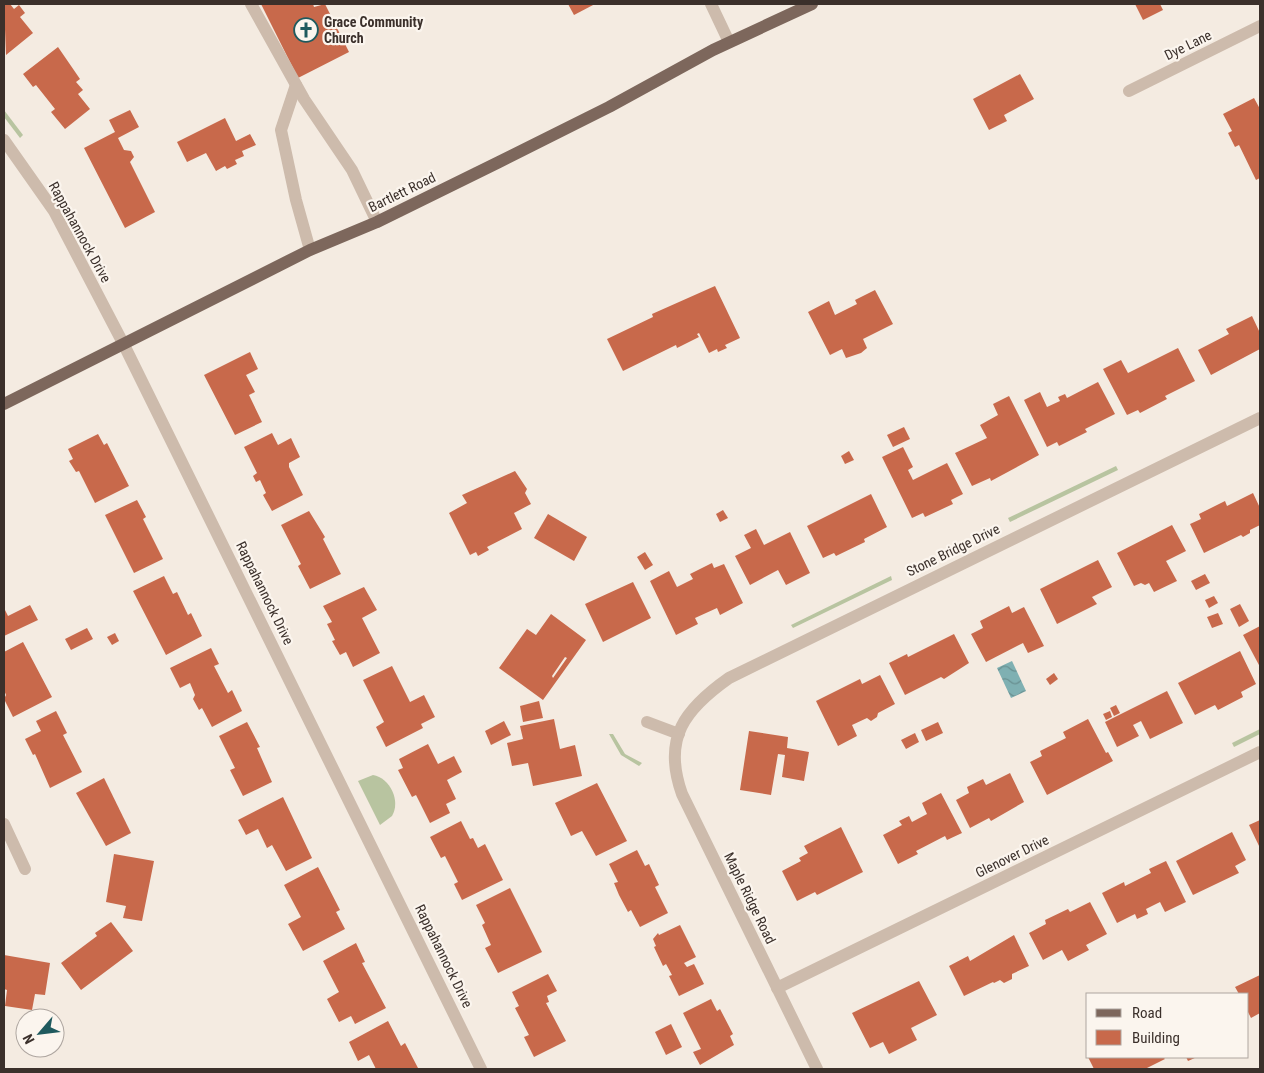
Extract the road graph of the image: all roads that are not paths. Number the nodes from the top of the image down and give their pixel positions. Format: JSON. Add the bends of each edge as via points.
{"nodes":[{"id":1,"x":251,"y":4,"type":"edge"},
{"id":2,"x":711,"y":4,"type":"edge"},
{"id":3,"x":812,"y":4,"type":"edge"},
{"id":4,"x":1260,"y":26,"type":"edge"},
{"id":5,"x":729,"y":42,"type":"junction"},
{"id":6,"x":296,"y":85,"type":"junction"},
{"id":7,"x":1129,"y":91,"type":"dead end"},
{"id":8,"x":4,"y":140,"type":"edge"},
{"id":9,"x":377,"y":222,"type":"junction"},
{"id":10,"x":310,"y":250,"type":"junction"},
{"id":11,"x":124,"y":344,"type":"junction"},
{"id":12,"x":4,"y":404,"type":"edge"},
{"id":13,"x":1260,"y":418,"type":"edge"},
{"id":14,"x":647,"y":722,"type":"dead end"},
{"id":15,"x":679,"y":734,"type":"junction"},
{"id":16,"x":1260,"y":752,"type":"edge"},
{"id":17,"x":4,"y":824,"type":"edge"},
{"id":18,"x":25,"y":868,"type":"dead end"},
{"id":19,"x":777,"y":988,"type":"junction"},
{"id":20,"x":481,"y":1069,"type":"edge"},
{"id":21,"x":817,"y":1069,"type":"edge"}],
"edges":[{"from":1,"to":6,"type":"street"},
{"from":2,"to":5,"type":"street"},
{"from":3,"to":5,"type":"main road","name":"Bartlett Road"},
{"from":4,"to":7,"type":"street","name":"Dye Lane"},
{"from":5,"to":9,"type":"main road","name":"Bartlett Road","via":[[609,107]]},
{"from":6,"to":9,"type":"street","via":[[352,170]]},
{"from":6,"to":10,"type":"street","via":[[281,130]]},
{"from":8,"to":11,"type":"street","name":"Rappahannock Drive","via":[[54,211]]},
{"from":9,"to":10,"type":"main road","name":"Bartlett Road"},
{"from":10,"to":11,"type":"main road","name":"Bartlett Road"},
{"from":11,"to":12,"type":"main road","name":"Bartlett Road"},
{"from":11,"to":20,"type":"street","name":"Rappahannock Drive"},
{"from":13,"to":15,"type":"street","name":"Stone Bridge Drive","via":[[729,678],[696,704],[685,718]]},
{"from":14,"to":15,"type":"street"},
{"from":15,"to":19,"type":"street","name":"Maple Ridge Road","via":[[675,755],[682,794]]},
{"from":16,"to":19,"type":"street","name":"Glenover Drive"},
{"from":17,"to":18,"type":"street"},
{"from":19,"to":21,"type":"street","name":"Maple Ridge Road"}]}
